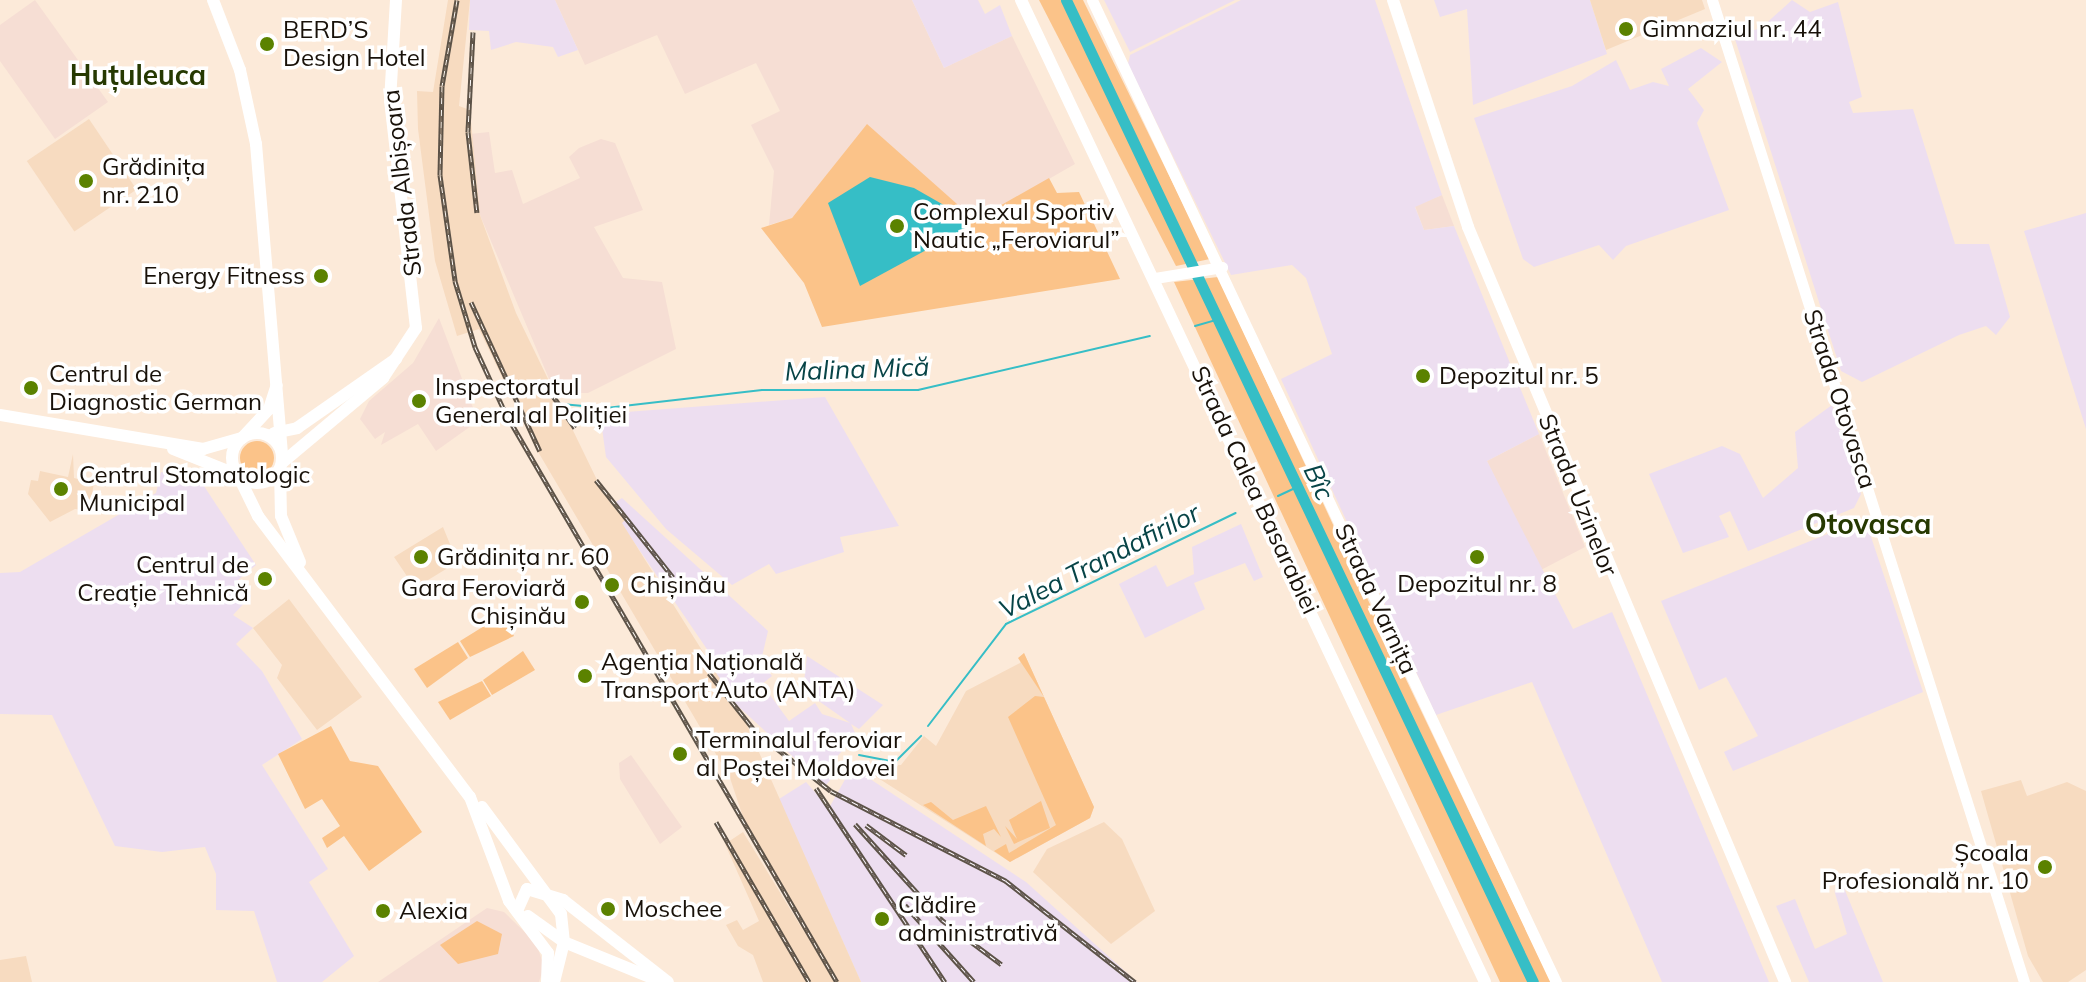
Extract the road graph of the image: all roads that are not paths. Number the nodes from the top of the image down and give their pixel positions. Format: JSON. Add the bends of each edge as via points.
{"nodes":[{"id":1,"x":213,"y":0,"type":"edge"},
{"id":2,"x":396,"y":0,"type":"edge"},
{"id":3,"x":1021,"y":0,"type":"edge"},
{"id":4,"x":1092,"y":0,"type":"edge"},
{"id":5,"x":1393,"y":0,"type":"edge"},
{"id":6,"x":1712,"y":0,"type":"edge"},
{"id":7,"x":1219,"y":267,"type":"junction"},
{"id":8,"x":1155,"y":278,"type":"junction"},
{"id":9,"x":396,"y":359,"type":"junction"},
{"id":10,"x":277,"y":385,"type":"junction"},
{"id":11,"x":282,"y":402,"type":"junction"},
{"id":12,"x":0,"y":415,"type":"edge"},
{"id":13,"x":307,"y":420,"type":"junction"},
{"id":14,"x":282,"y":432,"type":"junction"},
{"id":15,"x":266,"y":434,"type":"junction"},
{"id":16,"x":242,"y":438,"type":"junction"},
{"id":17,"x":173,"y":449,"type":"junction"},
{"id":18,"x":281,"y":460,"type":"junction"},
{"id":19,"x":238,"y":475,"type":"junction"},
{"id":20,"x":313,"y":584,"type":"junction"},
{"id":21,"x":470,"y":797,"type":"junction"},
{"id":22,"x":548,"y":894,"type":"junction"},
{"id":23,"x":577,"y":909,"type":"junction"},
{"id":24,"x":517,"y":911,"type":"junction"},
{"id":25,"x":616,"y":940,"type":"junction"},
{"id":26,"x":564,"y":942,"type":"junction"},
{"id":27,"x":585,"y":951,"type":"junction"},
{"id":28,"x":609,"y":958,"type":"junction"},
{"id":29,"x":560,"y":967,"type":"junction"},
{"id":30,"x":547,"y":982,"type":"edge"},
{"id":31,"x":554,"y":982,"type":"edge"},
{"id":32,"x":660,"y":982,"type":"edge"},
{"id":33,"x":668,"y":982,"type":"edge"},
{"id":34,"x":1485,"y":982,"type":"edge"},
{"id":35,"x":1556,"y":982,"type":"edge"},
{"id":36,"x":1785,"y":982,"type":"edge"},
{"id":37,"x":2024,"y":982,"type":"edge"}],
"edges":[{"from":1,"to":10,"type":"main road","via":[[253,123]]},
{"from":2,"to":9,"type":"main road","name":"Strada Albișoara","via":[[390,101],[418,312]]},
{"from":3,"to":8,"type":"main road","name":"Strada Calea Basarabiei"},
{"from":4,"to":7,"type":"street","name":"Strada Varnița"},
{"from":5,"to":36,"type":"main road","name":"Strada Uzinelor","via":[[1468,227]]},
{"from":6,"to":37,"type":"street","name":"Strada Otovasca"},
{"from":7,"to":8,"type":"street"},
{"from":7,"to":35,"type":"street","name":"Strada Varnița"},
{"from":8,"to":34,"type":"main road","name":"Strada Calea Basarabiei"},
{"from":9,"to":13,"type":"main road"},
{"from":9,"to":18,"type":"main road","name":"Strada Albișoara"},
{"from":10,"to":11,"type":"main road"},
{"from":10,"to":16,"type":"main road","via":[[269,409]]},
{"from":11,"to":13,"type":"main road"},
{"from":11,"to":14,"type":"main road"},
{"from":12,"to":17,"type":"main road"},
{"from":13,"to":14,"type":"main road"},
{"from":14,"to":15,"type":"main road"},
{"from":14,"to":18,"type":"main road"},
{"from":15,"to":16,"type":"main road"},
{"from":15,"to":18,"type":"main road"},
{"from":16,"to":17,"type":"main road"},
{"from":16,"to":19,"type":"main road","via":[[232,455]]},
{"from":17,"to":19,"type":"main road"},
{"from":18,"to":19,"type":"main road","via":[[263,483]]},
{"from":18,"to":20,"type":"main road","via":[[283,525]]},
{"from":19,"to":20,"type":"main road","via":[[251,507]]},
{"from":20,"to":21,"type":"main road"},
{"from":21,"to":22,"type":"main road"},
{"from":21,"to":24,"type":"main road"},
{"from":22,"to":23,"type":"main road"},
{"from":22,"to":24,"type":"main road","via":[[523,891]]},
{"from":22,"to":26,"type":"main road","via":[[561,914]]},
{"from":23,"to":25,"type":"main road"},
{"from":23,"to":26,"type":"main road"},
{"from":24,"to":26,"type":"main road"},
{"from":24,"to":30,"type":"main road","via":[[545,946]]},
{"from":25,"to":28,"type":"main road"},
{"from":25,"to":33,"type":"main road"},
{"from":26,"to":27,"type":"main road"},
{"from":26,"to":29,"type":"main road"},
{"from":27,"to":28,"type":"main road"},
{"from":27,"to":29,"type":"main road"},
{"from":28,"to":32,"type":"main road"},
{"from":29,"to":31,"type":"main road"}]}
